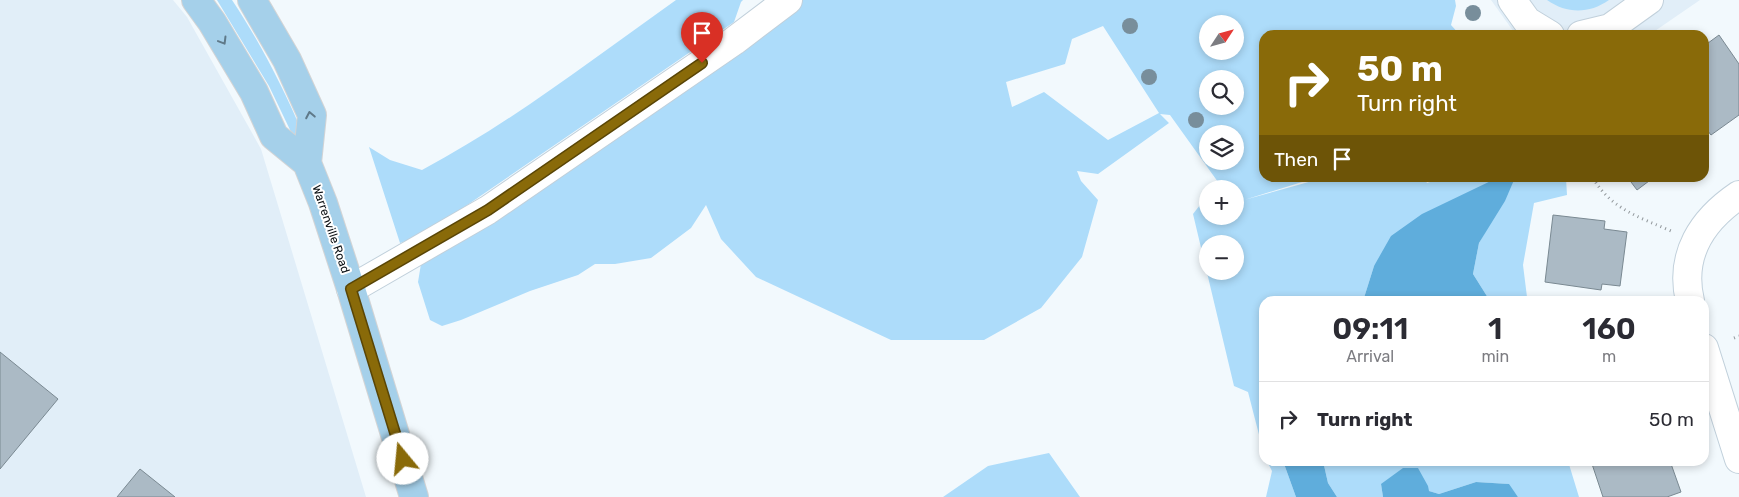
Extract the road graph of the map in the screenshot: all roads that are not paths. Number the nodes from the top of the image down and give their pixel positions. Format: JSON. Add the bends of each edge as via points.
{"nodes":[{"id":1,"x":196,"y":0,"type":"edge"},
{"id":2,"x":252,"y":0,"type":"edge"},
{"id":3,"x":788,"y":0,"type":"edge"},
{"id":4,"x":1512,"y":0,"type":"edge"},
{"id":5,"x":1649,"y":0,"type":"edge"},
{"id":6,"x":1542,"y":30,"type":"edge"},
{"id":7,"x":1602,"y":30,"type":"edge"},
{"id":8,"x":307,"y":163,"type":"junction"},
{"id":9,"x":1739,"y":195,"type":"edge"},
{"id":10,"x":351,"y":289,"type":"junction"},
{"id":11,"x":1689,"y":296,"type":"edge"},
{"id":12,"x":1709,"y":364,"type":"edge"},
{"id":13,"x":1739,"y":459,"type":"edge"},
{"id":14,"x":414,"y":497,"type":"edge"}],
"edges":[{"from":1,"to":8,"type":"main road","name":"Warrenville Road","one_way":true,"via":[[254,92],[274,136]]},
{"from":8,"to":2,"type":"main road","name":"Warrenville Road","one_way":true,"via":[[312,116],[287,60]]},
{"from":3,"to":10,"type":"street","via":[[734,41],[488,210]]},
{"from":4,"to":6,"type":"street","via":[[1527,21]]},
{"from":5,"to":7,"type":"street","via":[[1610,28]]},
{"from":8,"to":10,"type":"main road","name":"Warrenville Road"},
{"from":9,"to":11,"type":"street","via":[[1712,217],[1698,237],[1686,277]]},
{"from":10,"to":14,"type":"main road","name":"Warrenville Road"},
{"from":12,"to":13,"type":"street"}]}
